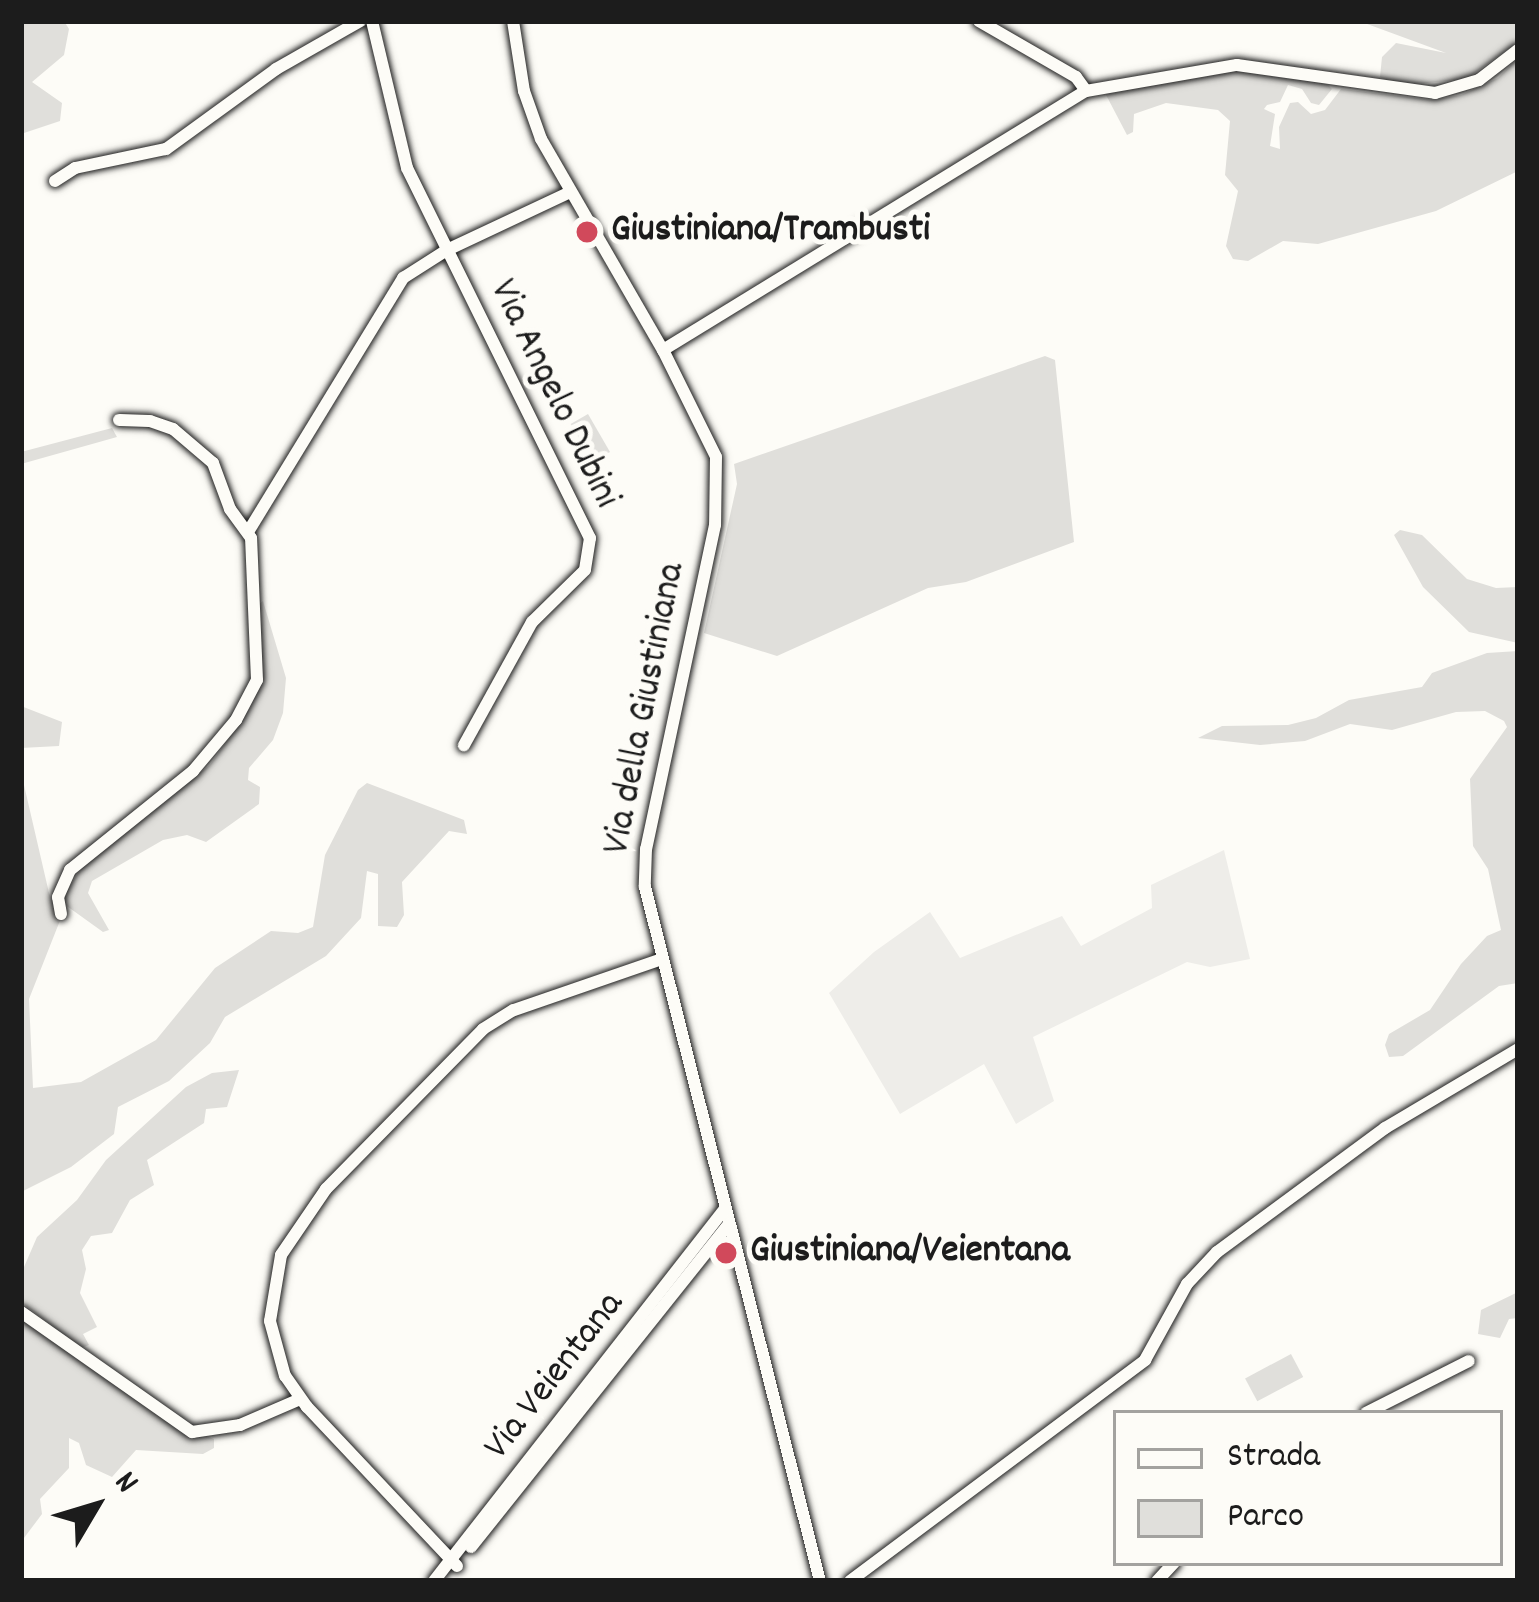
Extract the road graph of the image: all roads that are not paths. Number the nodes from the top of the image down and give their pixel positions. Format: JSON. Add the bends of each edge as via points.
{"nodes":[{"id":1,"x":360,"y":21,"type":"edge"},
{"id":2,"x":372,"y":21,"type":"edge"},
{"id":3,"x":513,"y":21,"type":"edge"},
{"id":4,"x":979,"y":21,"type":"edge"},
{"id":5,"x":1518,"y":50,"type":"edge"},
{"id":6,"x":1086,"y":91,"type":"junction"},
{"id":7,"x":56,"y":181,"type":"dead end"},
{"id":8,"x":570,"y":192,"type":"junction"},
{"id":9,"x":447,"y":250,"type":"junction"},
{"id":10,"x":663,"y":350,"type":"junction"},
{"id":11,"x":119,"y":420,"type":"dead end"},
{"id":12,"x":248,"y":532,"type":"junction"},
{"id":13,"x":464,"y":745,"type":"dead end"},
{"id":14,"x":61,"y":914,"type":"dead end"},
{"id":15,"x":662,"y":959,"type":"junction"},
{"id":16,"x":1518,"y":1049,"type":"edge"},
{"id":17,"x":725,"y":1209,"type":"junction"},
{"id":18,"x":729,"y":1224,"type":"junction"},
{"id":19,"x":21,"y":1312,"type":"edge"},
{"id":20,"x":1468,"y":1361,"type":"dead end"},
{"id":21,"x":300,"y":1399,"type":"junction"},
{"id":22,"x":1372,"y":1410,"type":"edge"},
{"id":23,"x":454,"y":1563,"type":"junction"},
{"id":24,"x":434,"y":1581,"type":"edge"},
{"id":25,"x":445,"y":1581,"type":"edge"},
{"id":26,"x":820,"y":1581,"type":"edge"},
{"id":27,"x":850,"y":1581,"type":"edge"}],
"edges":[{"from":1,"to":7,"type":"street","via":[[166,148],[74,168]]},
{"from":2,"to":9,"type":"street","via":[[403,159]]},
{"from":3,"to":8,"type":"street","name":"Via della Giustiniana","via":[[531,117]]},
{"from":4,"to":6,"type":"street","via":[[1076,76]]},
{"from":5,"to":6,"type":"street","via":[[1479,80],[1436,93],[1238,64]]},
{"from":6,"to":10,"type":"street"},
{"from":8,"to":9,"type":"street"},
{"from":8,"to":10,"type":"street","name":"Via della Giustiniana"},
{"from":9,"to":12,"type":"street","via":[[399,283]]},
{"from":9,"to":13,"type":"street","name":"Via Angelo Dubini","via":[[591,546],[580,576],[532,622]]},
{"from":10,"to":15,"type":"street","name":"Via della Giustiniana","via":[[711,440],[719,481],[645,858]]},
{"from":11,"to":12,"type":"street","via":[[161,424],[202,448]]},
{"from":12,"to":14,"type":"street","via":[[259,657],[253,693],[193,771],[80,859],[63,883]]},
{"from":15,"to":17,"type":"street","name":"Via della Giustiniana"},
{"from":15,"to":21,"type":"street","via":[[491,1023],[316,1199],[281,1255],[271,1303],[275,1353]]},
{"from":16,"to":27,"type":"street","via":[[1385,1128],[1217,1252],[1187,1284],[1145,1360]]},
{"from":17,"to":18,"type":"street","name":"Via della Giustiniana"},
{"from":17,"to":23,"type":"street","name":"Via Veientana"},
{"from":18,"to":23,"type":"street","name":"Via Veientana"},
{"from":18,"to":26,"type":"street","name":"Via della Giustiniana"},
{"from":19,"to":21,"type":"street","via":[[192,1432],[240,1425]]},
{"from":20,"to":22,"type":"street"},
{"from":21,"to":23,"type":"street"},
{"from":23,"to":24,"type":"street","name":"Via Veientana"},
{"from":23,"to":25,"type":"street","name":"Via Veientana"}]}
